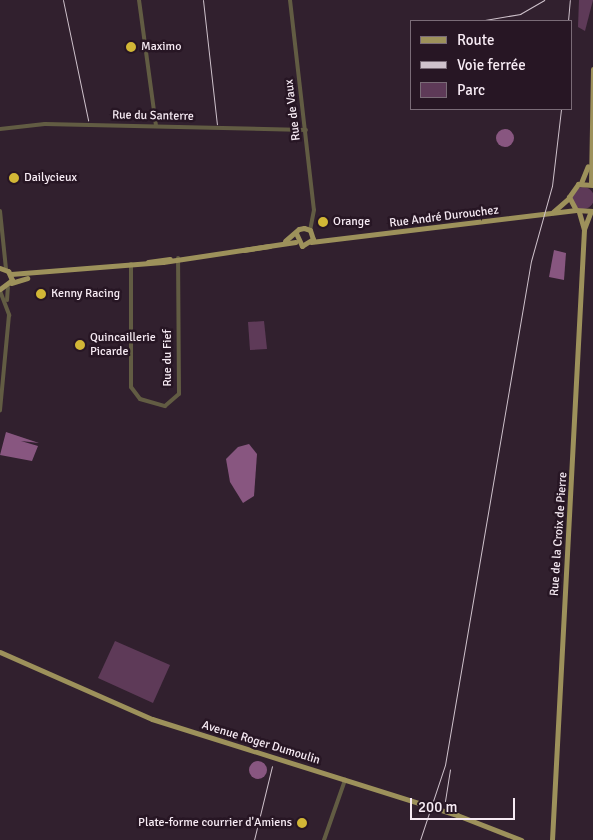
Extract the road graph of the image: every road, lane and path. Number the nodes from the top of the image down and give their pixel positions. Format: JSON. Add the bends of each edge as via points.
{"nodes":[{"id":1,"x":139,"y":0,"type":"edge"},
{"id":2,"x":290,"y":0,"type":"edge"},
{"id":3,"x":593,"y":69,"type":"edge"},
{"id":4,"x":156,"y":126,"type":"junction"},
{"id":5,"x":0,"y":129,"type":"edge"},
{"id":6,"x":306,"y":130,"type":"junction"},
{"id":7,"x":588,"y":166,"type":"junction"},
{"id":8,"x":581,"y":183,"type":"junction"},
{"id":9,"x":592,"y":185,"type":"edge"},
{"id":10,"x":569,"y":198,"type":"junction"},
{"id":11,"x":0,"y":211,"type":"edge"},
{"id":12,"x":577,"y":211,"type":"junction"},
{"id":13,"x":592,"y":211,"type":"edge"},
{"id":14,"x":549,"y":214,"type":"junction"},
{"id":15,"x":312,"y":218,"type":"junction"},
{"id":16,"x":304,"y":228,"type":"junction"},
{"id":17,"x":584,"y":229,"type":"junction"},
{"id":18,"x":311,"y":232,"type":"junction"},
{"id":19,"x":296,"y":233,"type":"junction"},
{"id":20,"x":322,"y":239,"type":"junction"},
{"id":21,"x":296,"y":242,"type":"junction"},
{"id":22,"x":312,"y":242,"type":"junction"},
{"id":23,"x":283,"y":243,"type":"junction"},
{"id":24,"x":178,"y":258,"type":"junction"},
{"id":25,"x":131,"y":264,"type":"junction"},
{"id":26,"x":2,"y":268,"type":"edge"},
{"id":27,"x":11,"y":274,"type":"junction"},
{"id":28,"x":34,"y":276,"type":"junction"},
{"id":29,"x":10,"y":285,"type":"junction"},
{"id":30,"x":0,"y":290,"type":"edge"},
{"id":31,"x":7,"y":300,"type":"junction"},
{"id":32,"x":0,"y":411,"type":"edge"},
{"id":33,"x":0,"y":652,"type":"edge"},
{"id":34,"x":345,"y":780,"type":"junction"},
{"id":35,"x":324,"y":840,"type":"edge"},
{"id":36,"x":521,"y":840,"type":"edge"},
{"id":37,"x":552,"y":840,"type":"edge"}],
"edges":[{"from":1,"to":4,"type":"street"},
{"from":2,"to":6,"type":"street","name":"Rue de Vaux"},
{"from":3,"to":7,"type":"main road"},
{"from":4,"to":5,"type":"street","name":"Rue du Santerre","via":[[46,124]]},
{"from":4,"to":6,"type":"street","name":"Rue du Santerre"},
{"from":6,"to":15,"type":"street","name":"Rue de Vaux"},
{"from":7,"to":8,"type":"main road"},
{"from":7,"to":9,"type":"main road"},
{"from":8,"to":9,"type":"main road"},
{"from":8,"to":10,"type":"main road"},
{"from":10,"to":12,"type":"main road","name":"Rue de la Croix de Pierre"},
{"from":10,"to":14,"type":"main road"},
{"from":11,"to":26,"type":"street"},
{"from":12,"to":13,"type":"main road","name":"Rue André Durouchez"},
{"from":12,"to":14,"type":"main road","name":"Rue André Durouchez"},
{"from":12,"to":17,"type":"main road","name":"Rue de la Croix de Pierre"},
{"from":13,"to":17,"type":"main road","name":"Rue de la Croix de Pierre"},
{"from":14,"to":20,"type":"main road","name":"Rue André Durouchez"},
{"from":15,"to":16,"type":"street"},
{"from":15,"to":18,"type":"street","name":"Rue de Vaux"},
{"from":16,"to":18,"type":"main road"},
{"from":16,"to":19,"type":"main road"},
{"from":17,"to":37,"type":"main road","name":"Rue de la Croix de Pierre"},
{"from":18,"to":20,"type":"main road"},
{"from":18,"to":22,"type":"main road"},
{"from":19,"to":21,"type":"main road"},
{"from":19,"to":23,"type":"main road"},
{"from":20,"to":22,"type":"main road","name":"Rue André Durouchez"},
{"from":21,"to":22,"type":"main road","via":[[304,246]]},
{"from":21,"to":23,"type":"main road"},
{"from":23,"to":24,"type":"main road"},
{"from":24,"to":25,"type":"main road"},
{"from":24,"to":25,"type":"street","name":"Rue du Fief","via":[[179,394],[165,406],[140,399],[131,387]]},
{"from":25,"to":28,"type":"main road"},
{"from":26,"to":27,"type":"main road"},
{"from":27,"to":28,"type":"main road"},
{"from":27,"to":29,"type":"main road"},
{"from":28,"to":29,"type":"main road"},
{"from":29,"to":30,"type":"main road"},
{"from":29,"to":31,"type":"street"},
{"from":30,"to":31,"type":"street"},
{"from":31,"to":32,"type":"street","via":[[9,356]]},
{"from":33,"to":34,"type":"main road","name":"Avenue Roger Dumoulin","via":[[152,719]]},
{"from":34,"to":35,"type":"street"},
{"from":34,"to":36,"type":"main road","name":"Avenue Roger Dumoulin"}]}
